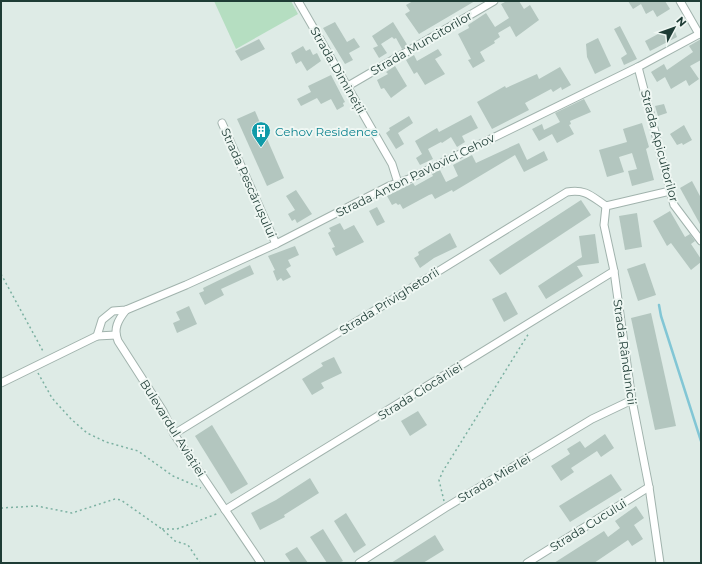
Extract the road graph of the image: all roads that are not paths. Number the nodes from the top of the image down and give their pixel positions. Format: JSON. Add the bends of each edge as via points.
{"nodes":[{"id":1,"x":298,"y":1,"type":"edge"},
{"id":2,"x":494,"y":1,"type":"edge"},
{"id":3,"x":680,"y":1,"type":"edge"},
{"id":4,"x":700,"y":34,"type":"edge"},
{"id":5,"x":638,"y":68,"type":"junction"},
{"id":6,"x":348,"y":86,"type":"junction"},
{"id":7,"x":222,"y":123,"type":"dead end"},
{"id":8,"x":398,"y":183,"type":"junction"},
{"id":9,"x":670,"y":191,"type":"junction"},
{"id":10,"x":606,"y":206,"type":"junction"},
{"id":11,"x":701,"y":241,"type":"edge"},
{"id":12,"x":276,"y":244,"type":"junction"},
{"id":13,"x":614,"y":271,"type":"junction"},
{"id":14,"x":126,"y":310,"type":"junction"},
{"id":15,"x":116,"y":335,"type":"junction"},
{"id":16,"x":97,"y":336,"type":"junction"},
{"id":17,"x":1,"y":383,"type":"edge"},
{"id":18,"x":632,"y":400,"type":"junction"},
{"id":19,"x":174,"y":434,"type":"junction"},
{"id":20,"x":649,"y":487,"type":"junction"},
{"id":21,"x":226,"y":510,"type":"junction"},
{"id":22,"x":261,"y":563,"type":"edge"},
{"id":23,"x":359,"y":563,"type":"edge"},
{"id":24,"x":527,"y":563,"type":"edge"},
{"id":25,"x":660,"y":563,"type":"edge"}],
"edges":[{"from":1,"to":6,"type":"street","name":"Strada Dimineții"},
{"from":2,"to":6,"type":"street","name":"Strada Muncitorilor"},
{"from":3,"to":4,"type":"street"},
{"from":4,"to":5,"type":"street","name":"Strada Anton Pavlovici Cehov"},
{"from":5,"to":8,"type":"street","name":"Strada Anton Pavlovici Cehov"},
{"from":5,"to":9,"type":"street","name":"Strada Apicultorilor"},
{"from":6,"to":8,"type":"street","name":"Strada Dimineții","via":[[392,164]]},
{"from":7,"to":12,"type":"street","name":"Strada Pescărușului"},
{"from":8,"to":12,"type":"street","name":"Strada Anton Pavlovici Cehov"},
{"from":9,"to":10,"type":"street"},
{"from":9,"to":11,"type":"street","name":"Strada Apicultorilor","via":[[674,205]]},
{"from":10,"to":13,"type":"street","name":"Strada Rândunicii","via":[[604,225]]},
{"from":10,"to":19,"type":"street","name":"Strada Privighetorii","via":[[580,190],[567,192]]},
{"from":12,"to":14,"type":"street","name":"Strada Anton Pavlovici Cehov"},
{"from":13,"to":18,"type":"street","name":"Strada Rândunicii"},
{"from":13,"to":21,"type":"street","name":"Strada Ciocârliei"},
{"from":14,"to":15,"type":"street","via":[[117,323]]},
{"from":14,"to":16,"type":"street","name":"Strada Anton Pavlovici Cehov","via":[[107,314],[102,320]]},
{"from":15,"to":16,"type":"street"},
{"from":15,"to":19,"type":"street","name":"Bulevardul Aviației","via":[[163,411]]},
{"from":16,"to":17,"type":"street"},
{"from":18,"to":20,"type":"street","name":"Strada Rândunicii"},
{"from":18,"to":23,"type":"street","name":"Strada Mierlei","via":[[592,419]]},
{"from":19,"to":21,"type":"street","name":"Bulevardul Aviației"},
{"from":20,"to":24,"type":"street","name":"Strada Cucului"},
{"from":20,"to":25,"type":"street","name":"Strada Rândunicii"},
{"from":21,"to":22,"type":"street","name":"Bulevardul Aviației"}]}
